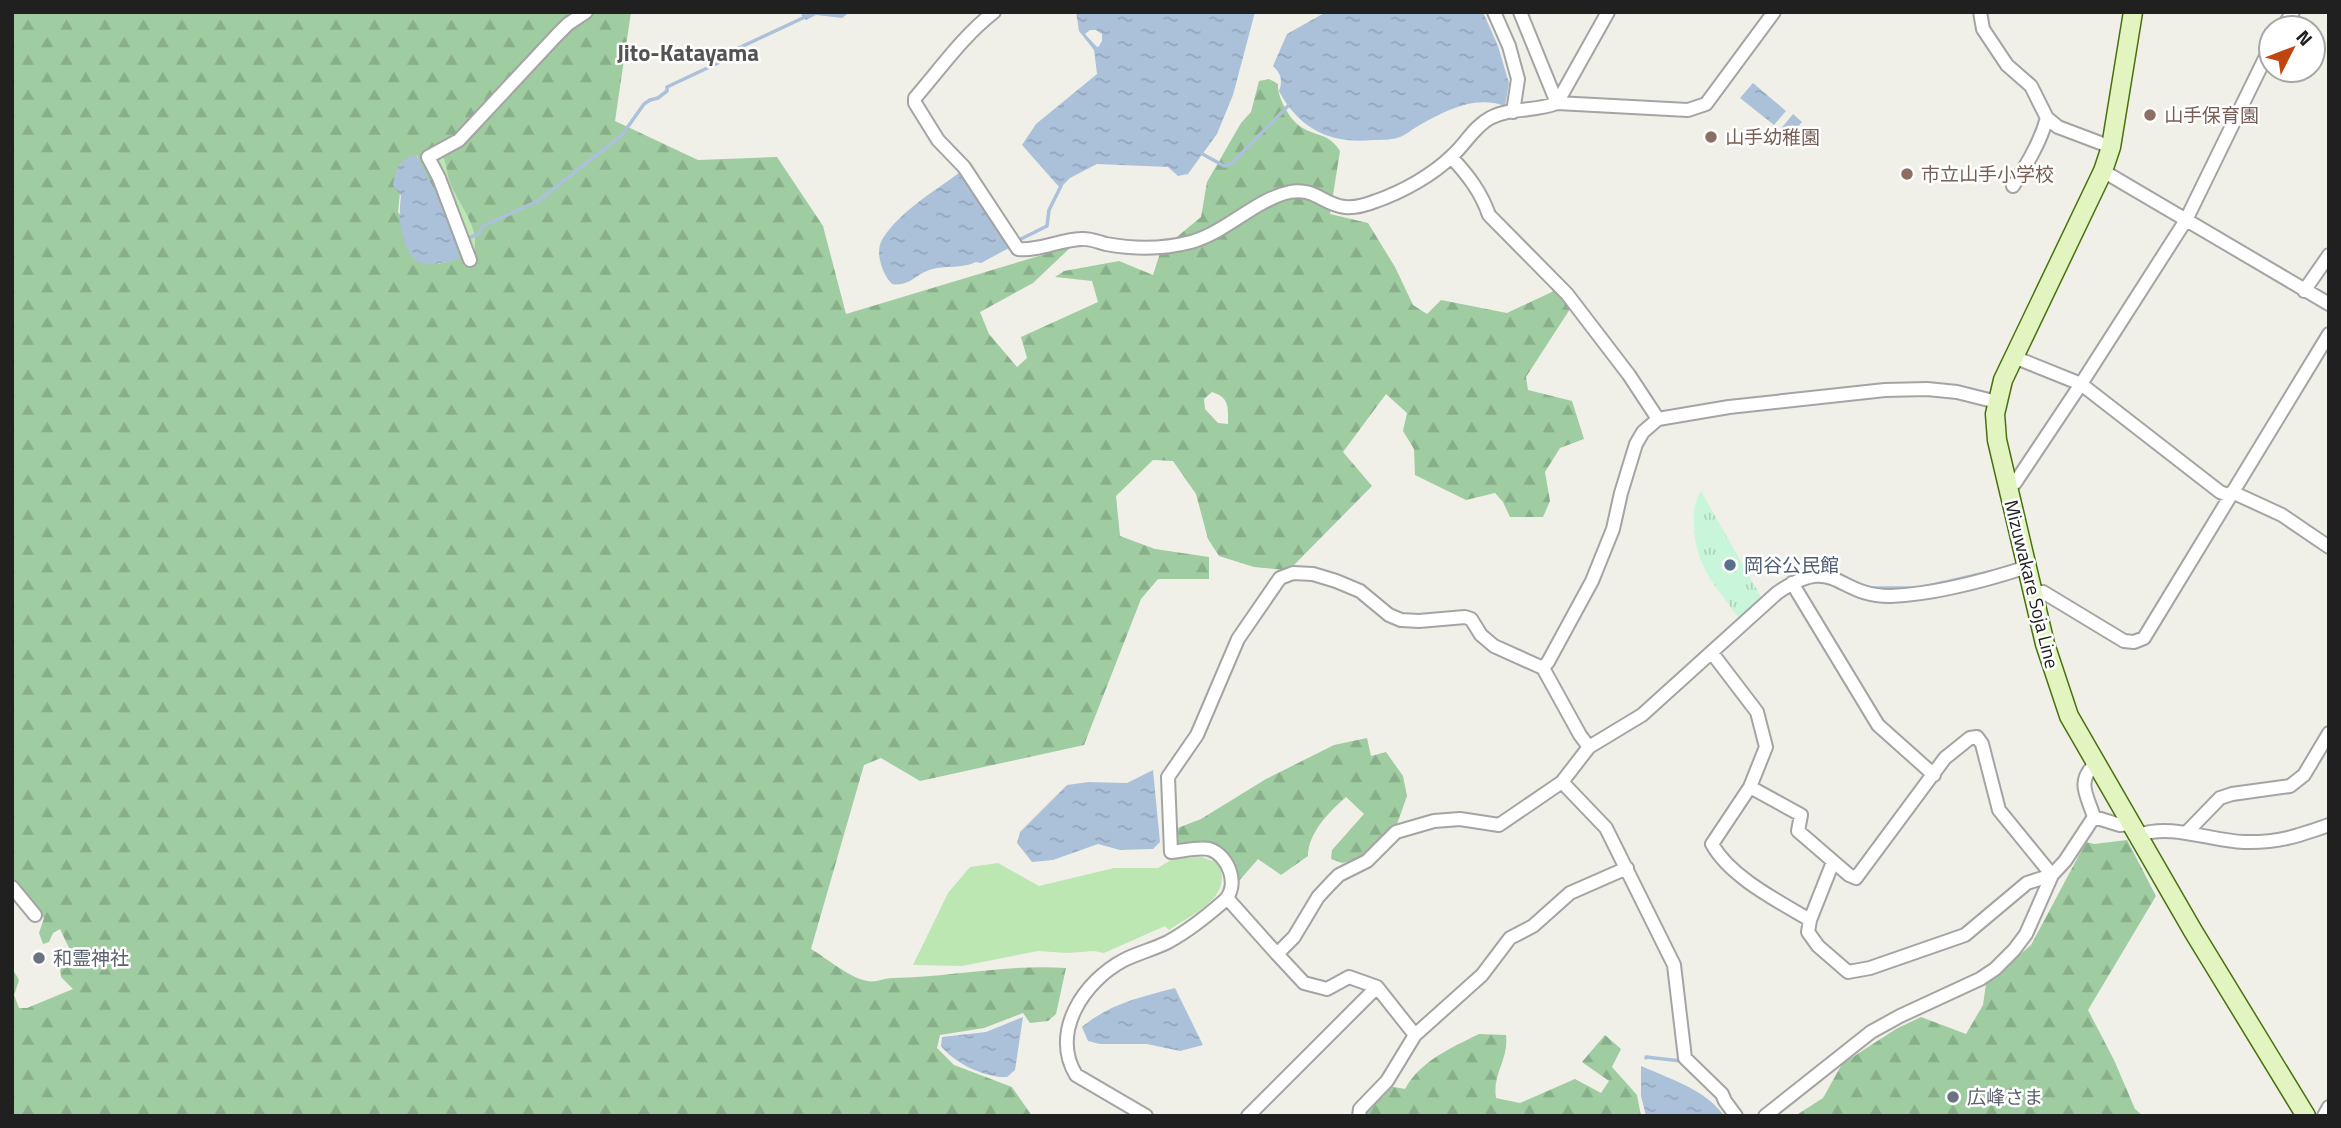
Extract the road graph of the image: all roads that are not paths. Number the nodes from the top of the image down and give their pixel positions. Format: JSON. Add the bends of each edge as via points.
{"nodes":[{"id":1,"x":586,"y":12,"type":"edge"},
{"id":2,"x":994,"y":12,"type":"edge"},
{"id":3,"x":1494,"y":12,"type":"edge"},
{"id":4,"x":1520,"y":12,"type":"edge"},
{"id":5,"x":1608,"y":12,"type":"edge"},
{"id":6,"x":1774,"y":12,"type":"edge"},
{"id":7,"x":1980,"y":12,"type":"edge"},
{"id":8,"x":2133,"y":12,"type":"edge"},
{"id":9,"x":2257,"y":75,"type":"edge"},
{"id":10,"x":1557,"y":103,"type":"junction"},
{"id":11,"x":1513,"y":112,"type":"junction"},
{"id":12,"x":2047,"y":118,"type":"junction"},
{"id":13,"x":2111,"y":147,"type":"junction"},
{"id":14,"x":1451,"y":157,"type":"junction"},
{"id":15,"x":2103,"y":171,"type":"junction"},
{"id":16,"x":2014,"y":186,"type":"dead end"},
{"id":17,"x":2186,"y":220,"type":"junction"},
{"id":18,"x":2329,"y":255,"type":"edge"},
{"id":19,"x":470,"y":260,"type":"dead end"},
{"id":20,"x":2304,"y":291,"type":"junction"},
{"id":21,"x":2329,"y":304,"type":"edge"},
{"id":22,"x":2329,"y":334,"type":"edge"},
{"id":23,"x":2014,"y":357,"type":"junction"},
{"id":24,"x":2081,"y":384,"type":"junction"},
{"id":25,"x":1997,"y":402,"type":"junction"},
{"id":26,"x":1658,"y":419,"type":"junction"},
{"id":27,"x":2008,"y":486,"type":"junction"},
{"id":28,"x":2231,"y":494,"type":"junction"},
{"id":29,"x":2329,"y":547,"type":"edge"},
{"id":30,"x":2027,"y":567,"type":"junction"},
{"id":31,"x":1792,"y":583,"type":"junction"},
{"id":32,"x":2033,"y":592,"type":"junction"},
{"id":33,"x":1712,"y":653,"type":"junction"},
{"id":34,"x":1543,"y":668,"type":"junction"},
{"id":35,"x":2329,"y":733,"type":"edge"},
{"id":36,"x":1589,"y":747,"type":"junction"},
{"id":37,"x":2095,"y":764,"type":"junction"},
{"id":38,"x":1934,"y":775,"type":"junction"},
{"id":39,"x":1560,"y":784,"type":"junction"},
{"id":40,"x":1750,"y":787,"type":"junction"},
{"id":41,"x":2094,"y":817,"type":"junction"},
{"id":42,"x":2329,"y":825,"type":"edge"},
{"id":43,"x":2134,"y":829,"type":"junction"},
{"id":44,"x":2187,"y":832,"type":"junction"},
{"id":45,"x":1833,"y":862,"type":"junction"},
{"id":46,"x":1627,"y":868,"type":"junction"},
{"id":47,"x":2052,"y":875,"type":"junction"},
{"id":48,"x":12,"y":887,"type":"edge"},
{"id":49,"x":1227,"y":898,"type":"junction"},
{"id":50,"x":35,"y":915,"type":"dead end"},
{"id":51,"x":1810,"y":920,"type":"junction"},
{"id":52,"x":1277,"y":954,"type":"junction"},
{"id":53,"x":1377,"y":986,"type":"junction"},
{"id":54,"x":1416,"y":1035,"type":"junction"},
{"id":55,"x":2329,"y":1107,"type":"edge"},
{"id":56,"x":1146,"y":1116,"type":"edge"},
{"id":57,"x":1248,"y":1116,"type":"edge"},
{"id":58,"x":1359,"y":1116,"type":"edge"},
{"id":59,"x":1736,"y":1116,"type":"edge"},
{"id":60,"x":1765,"y":1116,"type":"edge"},
{"id":61,"x":2306,"y":1116,"type":"edge"},
{"id":62,"x":2323,"y":1116,"type":"edge"}],
"edges":[{"from":1,"to":19,"type":"street","via":[[568,24],[459,139],[428,157]]},
{"from":2,"to":14,"type":"street","via":[[960,42],[915,98],[938,140],[964,167],[1018,249],[1081,238],[1137,247],[1191,242],[1290,192],[1316,194],[1329,203],[1357,207],[1431,173]]},
{"from":3,"to":11,"type":"street","via":[[1518,79]]},
{"from":4,"to":10,"type":"street"},
{"from":5,"to":10,"type":"street"},
{"from":6,"to":10,"type":"street","via":[[1706,104],[1688,110],[1657,110]]},
{"from":7,"to":12,"type":"street","via":[[1983,29],[2007,65],[2031,86]]},
{"from":8,"to":13,"type":"main road","name":"Mizuwakare Soja Line"},
{"from":9,"to":17,"type":"street"},
{"from":10,"to":11,"type":"street"},
{"from":11,"to":14,"type":"street","via":[[1486,120]]},
{"from":12,"to":13,"type":"street","via":[[2058,127]]},
{"from":12,"to":16,"type":"street","via":[[2033,155]]},
{"from":13,"to":15,"type":"main road","name":"Mizuwakare Soja Line"},
{"from":14,"to":26,"type":"street","via":[[1473,180],[1489,215],[1567,294]]},
{"from":15,"to":17,"type":"street"},
{"from":15,"to":23,"type":"main road","name":"Mizuwakare Soja Line"},
{"from":17,"to":20,"type":"street"},
{"from":17,"to":24,"type":"street"},
{"from":18,"to":20,"type":"street"},
{"from":20,"to":21,"type":"street"},
{"from":22,"to":28,"type":"street"},
{"from":23,"to":24,"type":"street"},
{"from":23,"to":25,"type":"main road","name":"Mizuwakare Soja Line"},
{"from":24,"to":27,"type":"street","via":[[2015,483]]},
{"from":24,"to":28,"type":"street","via":[[2220,492]]},
{"from":25,"to":26,"type":"street","via":[[1957,392],[1885,390]]},
{"from":25,"to":27,"type":"main road","name":"Mizuwakare Soja Line","via":[[1997,440]]},
{"from":26,"to":34,"type":"street","via":[[1636,443],[1616,520],[1592,581]]},
{"from":27,"to":30,"type":"main road","name":"Mizuwakare Soja Line"},
{"from":28,"to":29,"type":"street","via":[[2283,515]]},
{"from":28,"to":32,"type":"street","via":[[2141,640],[2124,641],[2043,592]]},
{"from":30,"to":31,"type":"street","via":[[1989,579],[1890,596],[1863,593],[1818,575]]},
{"from":30,"to":32,"type":"main road","name":"Mizuwakare Soja Line"},
{"from":31,"to":33,"type":"street"},
{"from":31,"to":38,"type":"street","via":[[1878,725]]},
{"from":32,"to":37,"type":"main road","name":"Mizuwakare Soja Line","via":[[2061,696]]},
{"from":33,"to":36,"type":"street","via":[[1642,715]]},
{"from":33,"to":40,"type":"street","via":[[1757,712],[1766,747]]},
{"from":34,"to":36,"type":"street"},
{"from":34,"to":49,"type":"street","via":[[1494,646],[1471,619],[1401,620],[1349,585],[1313,574],[1285,575],[1238,639],[1197,735],[1168,778],[1171,852],[1208,849],[1221,856],[1232,878]]},
{"from":35,"to":44,"type":"street","via":[[2291,786],[2220,798]]},
{"from":36,"to":39,"type":"street"},
{"from":37,"to":41,"type":"street","via":[[2084,776]]},
{"from":37,"to":43,"type":"main road","name":"Mizuwakare Soja Line"},
{"from":38,"to":45,"type":"street","via":[[1856,878]]},
{"from":38,"to":47,"type":"street","via":[[1945,758],[1970,738],[1980,738],[1999,810]]},
{"from":39,"to":46,"type":"street","via":[[1606,828]]},
{"from":39,"to":52,"type":"street","via":[[1499,825],[1460,819],[1396,832],[1367,861],[1332,882]]},
{"from":40,"to":45,"type":"street","via":[[1801,815],[1798,831]]},
{"from":40,"to":51,"type":"street","via":[[1712,844],[1729,866]]},
{"from":41,"to":43,"type":"street"},
{"from":41,"to":47,"type":"street"},
{"from":42,"to":44,"type":"street","via":[[2278,842],[2242,842]]},
{"from":43,"to":44,"type":"street"},
{"from":43,"to":61,"type":"main road","name":"Mizuwakare Soja Line"},
{"from":45,"to":51,"type":"street"},
{"from":46,"to":54,"type":"street","via":[[1570,893],[1533,926],[1510,938],[1482,975]]},
{"from":46,"to":59,"type":"street","via":[[1674,965],[1685,1058],[1722,1094]]},
{"from":47,"to":51,"type":"street","via":[[2027,883],[1965,935],[1870,968],[1848,972],[1818,946],[1808,932]]},
{"from":47,"to":60,"type":"street","via":[[2026,933],[1995,968],[1871,1032]]},
{"from":48,"to":50,"type":"street"},
{"from":49,"to":52,"type":"street"},
{"from":49,"to":56,"type":"street","via":[[1168,942],[1108,971],[1072,1013],[1066,1047],[1076,1075]]},
{"from":52,"to":53,"type":"street","via":[[1304,983],[1327,989],[1349,977]]},
{"from":53,"to":54,"type":"street"},
{"from":53,"to":57,"type":"street"},
{"from":54,"to":58,"type":"street"},
{"from":55,"to":62,"type":"street"}]}
